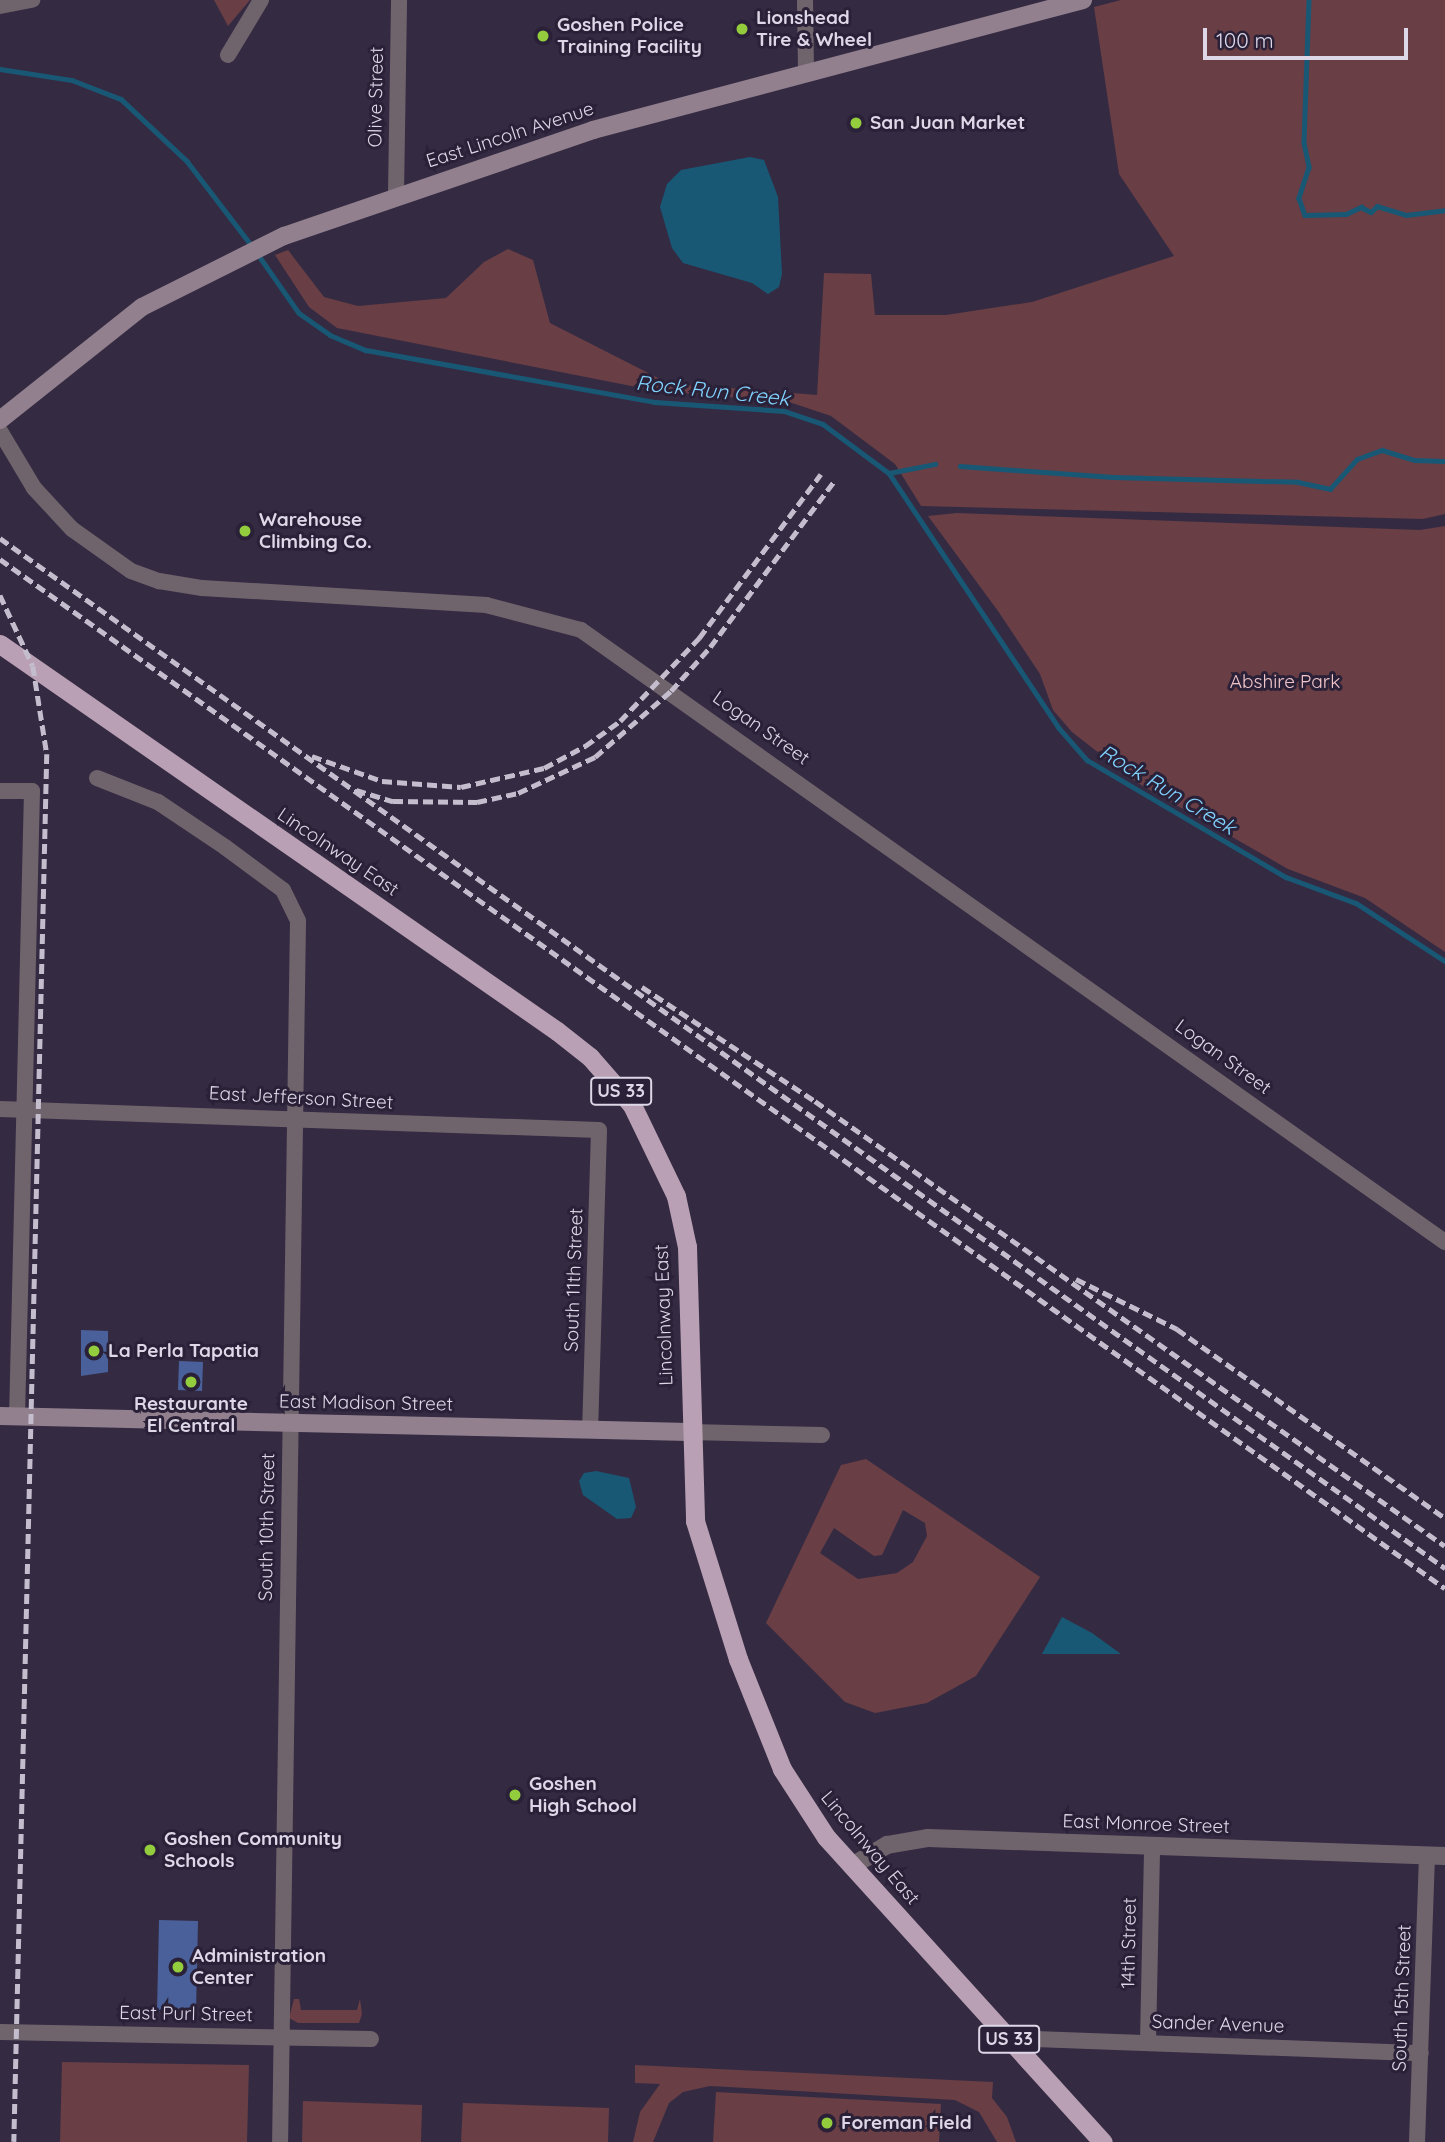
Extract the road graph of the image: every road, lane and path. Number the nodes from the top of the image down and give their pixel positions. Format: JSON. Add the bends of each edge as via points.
{"nodes":[{"id":1,"x":32,"y":0,"type":"edge"},
{"id":2,"x":261,"y":0,"type":"edge"},
{"id":3,"x":398,"y":0,"type":"edge"},
{"id":4,"x":805,"y":0,"type":"edge"},
{"id":5,"x":1083,"y":0,"type":"edge"},
{"id":6,"x":0,"y":6,"type":"edge"},
{"id":7,"x":228,"y":55,"type":"dead end"},
{"id":8,"x":806,"y":73,"type":"junction"},
{"id":9,"x":396,"y":194,"type":"junction"},
{"id":10,"x":0,"y":420,"type":"edge"},
{"id":11,"x":0,"y":430,"type":"edge"},
{"id":12,"x":0,"y":644,"type":"edge"},
{"id":13,"x":97,"y":778,"type":"dead end"},
{"id":14,"x":0,"y":791,"type":"edge"},
{"id":15,"x":0,"y":1109,"type":"edge"},
{"id":16,"x":24,"y":1110,"type":"junction"},
{"id":17,"x":295,"y":1119,"type":"junction"},
{"id":18,"x":599,"y":1130,"type":"joint"},
{"id":19,"x":1445,"y":1242,"type":"edge"},
{"id":20,"x":8,"y":1416,"type":"edge"},
{"id":21,"x":290,"y":1423,"type":"junction"},
{"id":22,"x":590,"y":1430,"type":"junction"},
{"id":23,"x":689,"y":1432,"type":"junction"},
{"id":24,"x":822,"y":1435,"type":"dead end"},
{"id":25,"x":1153,"y":1845,"type":"junction"},
{"id":26,"x":1436,"y":1856,"type":"edge"},
{"id":27,"x":852,"y":1866,"type":"junction"},
{"id":28,"x":0,"y":2032,"type":"edge"},
{"id":29,"x":281,"y":2037,"type":"junction"},
{"id":30,"x":371,"y":2039,"type":"dead end"},
{"id":31,"x":1148,"y":2042,"type":"junction"},
{"id":32,"x":1015,"y":2045,"type":"junction"},
{"id":33,"x":1421,"y":2053,"type":"junction"},
{"id":34,"x":279,"y":2142,"type":"edge"},
{"id":35,"x":1103,"y":2142,"type":"edge"},
{"id":36,"x":1418,"y":2142,"type":"edge"}],
"edges":[{"from":1,"to":6,"type":"street"},
{"from":2,"to":7,"type":"street"},
{"from":3,"to":9,"type":"street","name":"Olive Street"},
{"from":4,"to":8,"type":"street"},
{"from":5,"to":8,"type":"main road","name":"East Lincoln Avenue"},
{"from":8,"to":9,"type":"main road","name":"East Lincoln Avenue","via":[[593,130]]},
{"from":9,"to":10,"type":"main road","name":"East Lincoln Avenue","via":[[225,261],[114,327]]},
{"from":11,"to":19,"type":"street","name":"Logan Street","via":[[34,488],[72,529],[131,570],[159,581],[486,605],[582,630]]},
{"from":12,"to":23,"type":"highway","name":"Lincolnway East","number":"US 33","via":[[557,1031],[615,1083],[657,1149],[682,1220],[690,1280]]},
{"from":13,"to":17,"type":"street","name":"South 10th Street","via":[[158,802],[225,847],[278,885],[296,913]]},
{"from":14,"to":16,"type":"street","via":[[32,792]]},
{"from":15,"to":16,"type":"street","name":"East Jefferson Street"},
{"from":16,"to":17,"type":"street","name":"East Jefferson Street"},
{"from":16,"to":20,"type":"street"},
{"from":17,"to":18,"type":"street","name":"East Jefferson Street"},
{"from":17,"to":21,"type":"street","name":"South 10th Street"},
{"from":18,"to":22,"type":"street","name":"South 11th Street"},
{"from":20,"to":21,"type":"main road","name":"East Madison Street"},
{"from":21,"to":22,"type":"main road","name":"East Madison Street"},
{"from":21,"to":29,"type":"street","name":"South 10th Street"},
{"from":22,"to":23,"type":"main road","name":"East Madison Street"},
{"from":23,"to":24,"type":"street"},
{"from":23,"to":27,"type":"highway","name":"Lincolnway East","number":"US 33","via":[[695,1521],[738,1659],[797,1796]]},
{"from":25,"to":26,"type":"street","name":"East Monroe Street"},
{"from":25,"to":27,"type":"street","name":"East Monroe Street","via":[[928,1838],[887,1845]]},
{"from":25,"to":31,"type":"street","name":"14th Street"},
{"from":26,"to":33,"type":"street","name":"South 15th Street"},
{"from":27,"to":32,"type":"highway","name":"Lincolnway East","number":"US 33"},
{"from":28,"to":29,"type":"street","name":"East Purl Street"},
{"from":29,"to":30,"type":"street","name":"East Purl Street"},
{"from":29,"to":34,"type":"street","name":"South 10th Street"},
{"from":31,"to":32,"type":"street","name":"Sander Avenue","via":[[1035,2039]]},
{"from":31,"to":33,"type":"street","name":"Sander Avenue"},
{"from":32,"to":35,"type":"highway","name":"Lincolnway East","number":"US 33"},
{"from":33,"to":36,"type":"street","name":"South 15th Street"}]}
